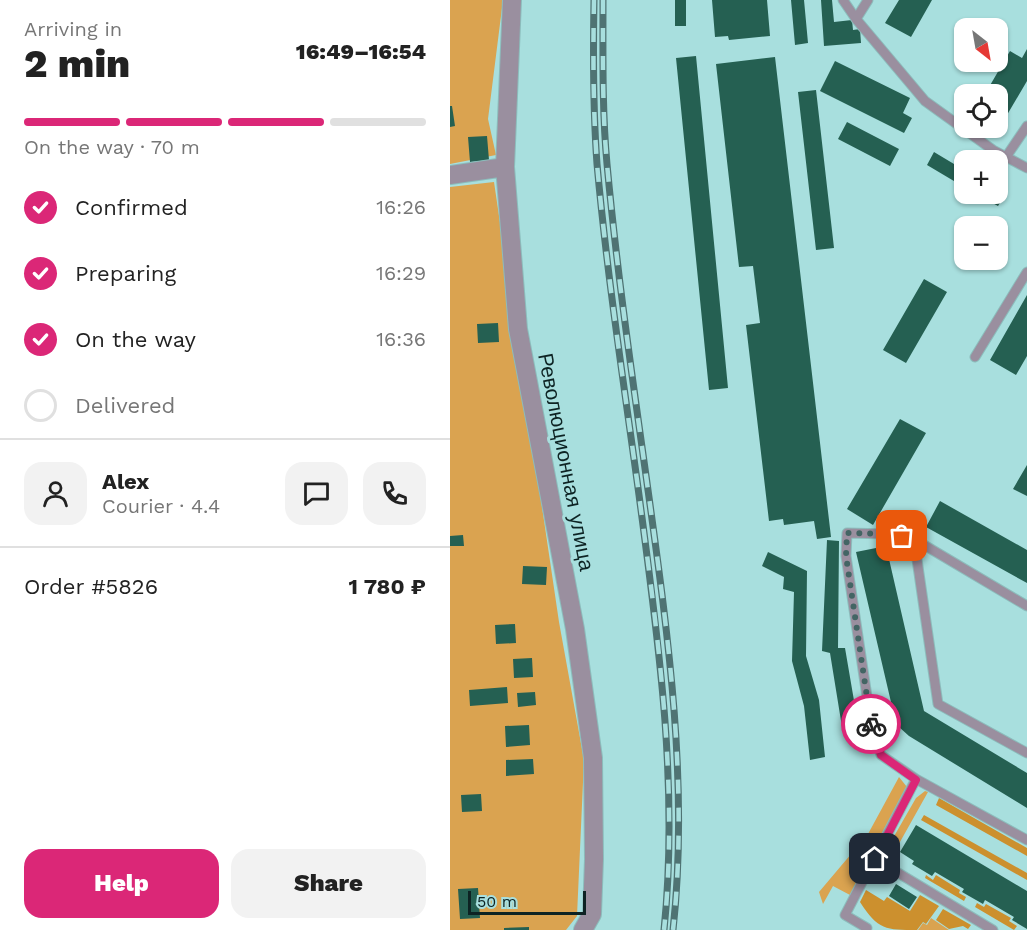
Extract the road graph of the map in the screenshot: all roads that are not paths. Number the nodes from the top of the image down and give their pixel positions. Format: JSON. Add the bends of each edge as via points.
{"nodes":[{"id":1,"x":512,"y":0,"type":"edge"},
{"id":2,"x":843,"y":0,"type":"edge"},
{"id":3,"x":868,"y":0,"type":"edge"},
{"id":4,"x":856,"y":19,"type":"junction"},
{"id":5,"x":1027,"y":126,"type":"edge"},
{"id":6,"x":993,"y":150,"type":"edge"},
{"id":7,"x":1008,"y":154,"type":"edge"},
{"id":8,"x":1008,"y":158,"type":"edge"},
{"id":9,"x":505,"y":167,"type":"junction"},
{"id":10,"x":1027,"y":168,"type":"edge"},
{"id":11,"x":450,"y":175,"type":"edge"},
{"id":12,"x":1027,"y":272,"type":"edge"},
{"id":13,"x":975,"y":357,"type":"dead end"},
{"id":14,"x":914,"y":539,"type":"junction"},
{"id":15,"x":1027,"y":606,"type":"edge"},
{"id":16,"x":1027,"y":753,"type":"edge"},
{"id":17,"x":916,"y":780,"type":"junction"},
{"id":18,"x":1027,"y":840,"type":"edge"},
{"id":19,"x":875,"y":859,"type":"junction"},
{"id":20,"x":868,"y":929,"type":"edge"},
{"id":21,"x":583,"y":930,"type":"edge"},
{"id":22,"x":993,"y":930,"type":"edge"}],
"edges":[{"from":1,"to":9,"type":"street","name":"Революционная улица"},
{"from":2,"to":4,"type":"lane"},
{"from":3,"to":4,"type":"lane"},
{"from":4,"to":6,"type":"lane","via":[[925,102]]},
{"from":5,"to":7,"type":"lane"},
{"from":8,"to":10,"type":"lane"},
{"from":9,"to":11,"type":"street"},
{"from":9,"to":21,"type":"street","name":"Революционная улица","via":[[518,329],[575,629],[593,758],[592,914]]},
{"from":12,"to":13,"type":"lane"},
{"from":14,"to":15,"type":"lane"},
{"from":14,"to":16,"type":"lane","via":[[938,704]]},
{"from":14,"to":17,"type":"lane","via":[[847,533],[846,556],[872,730],[881,755]]},
{"from":17,"to":18,"type":"lane"},
{"from":17,"to":19,"type":"lane"},
{"from":19,"to":20,"type":"lane","via":[[845,915]]},
{"from":19,"to":22,"type":"lane"}]}
